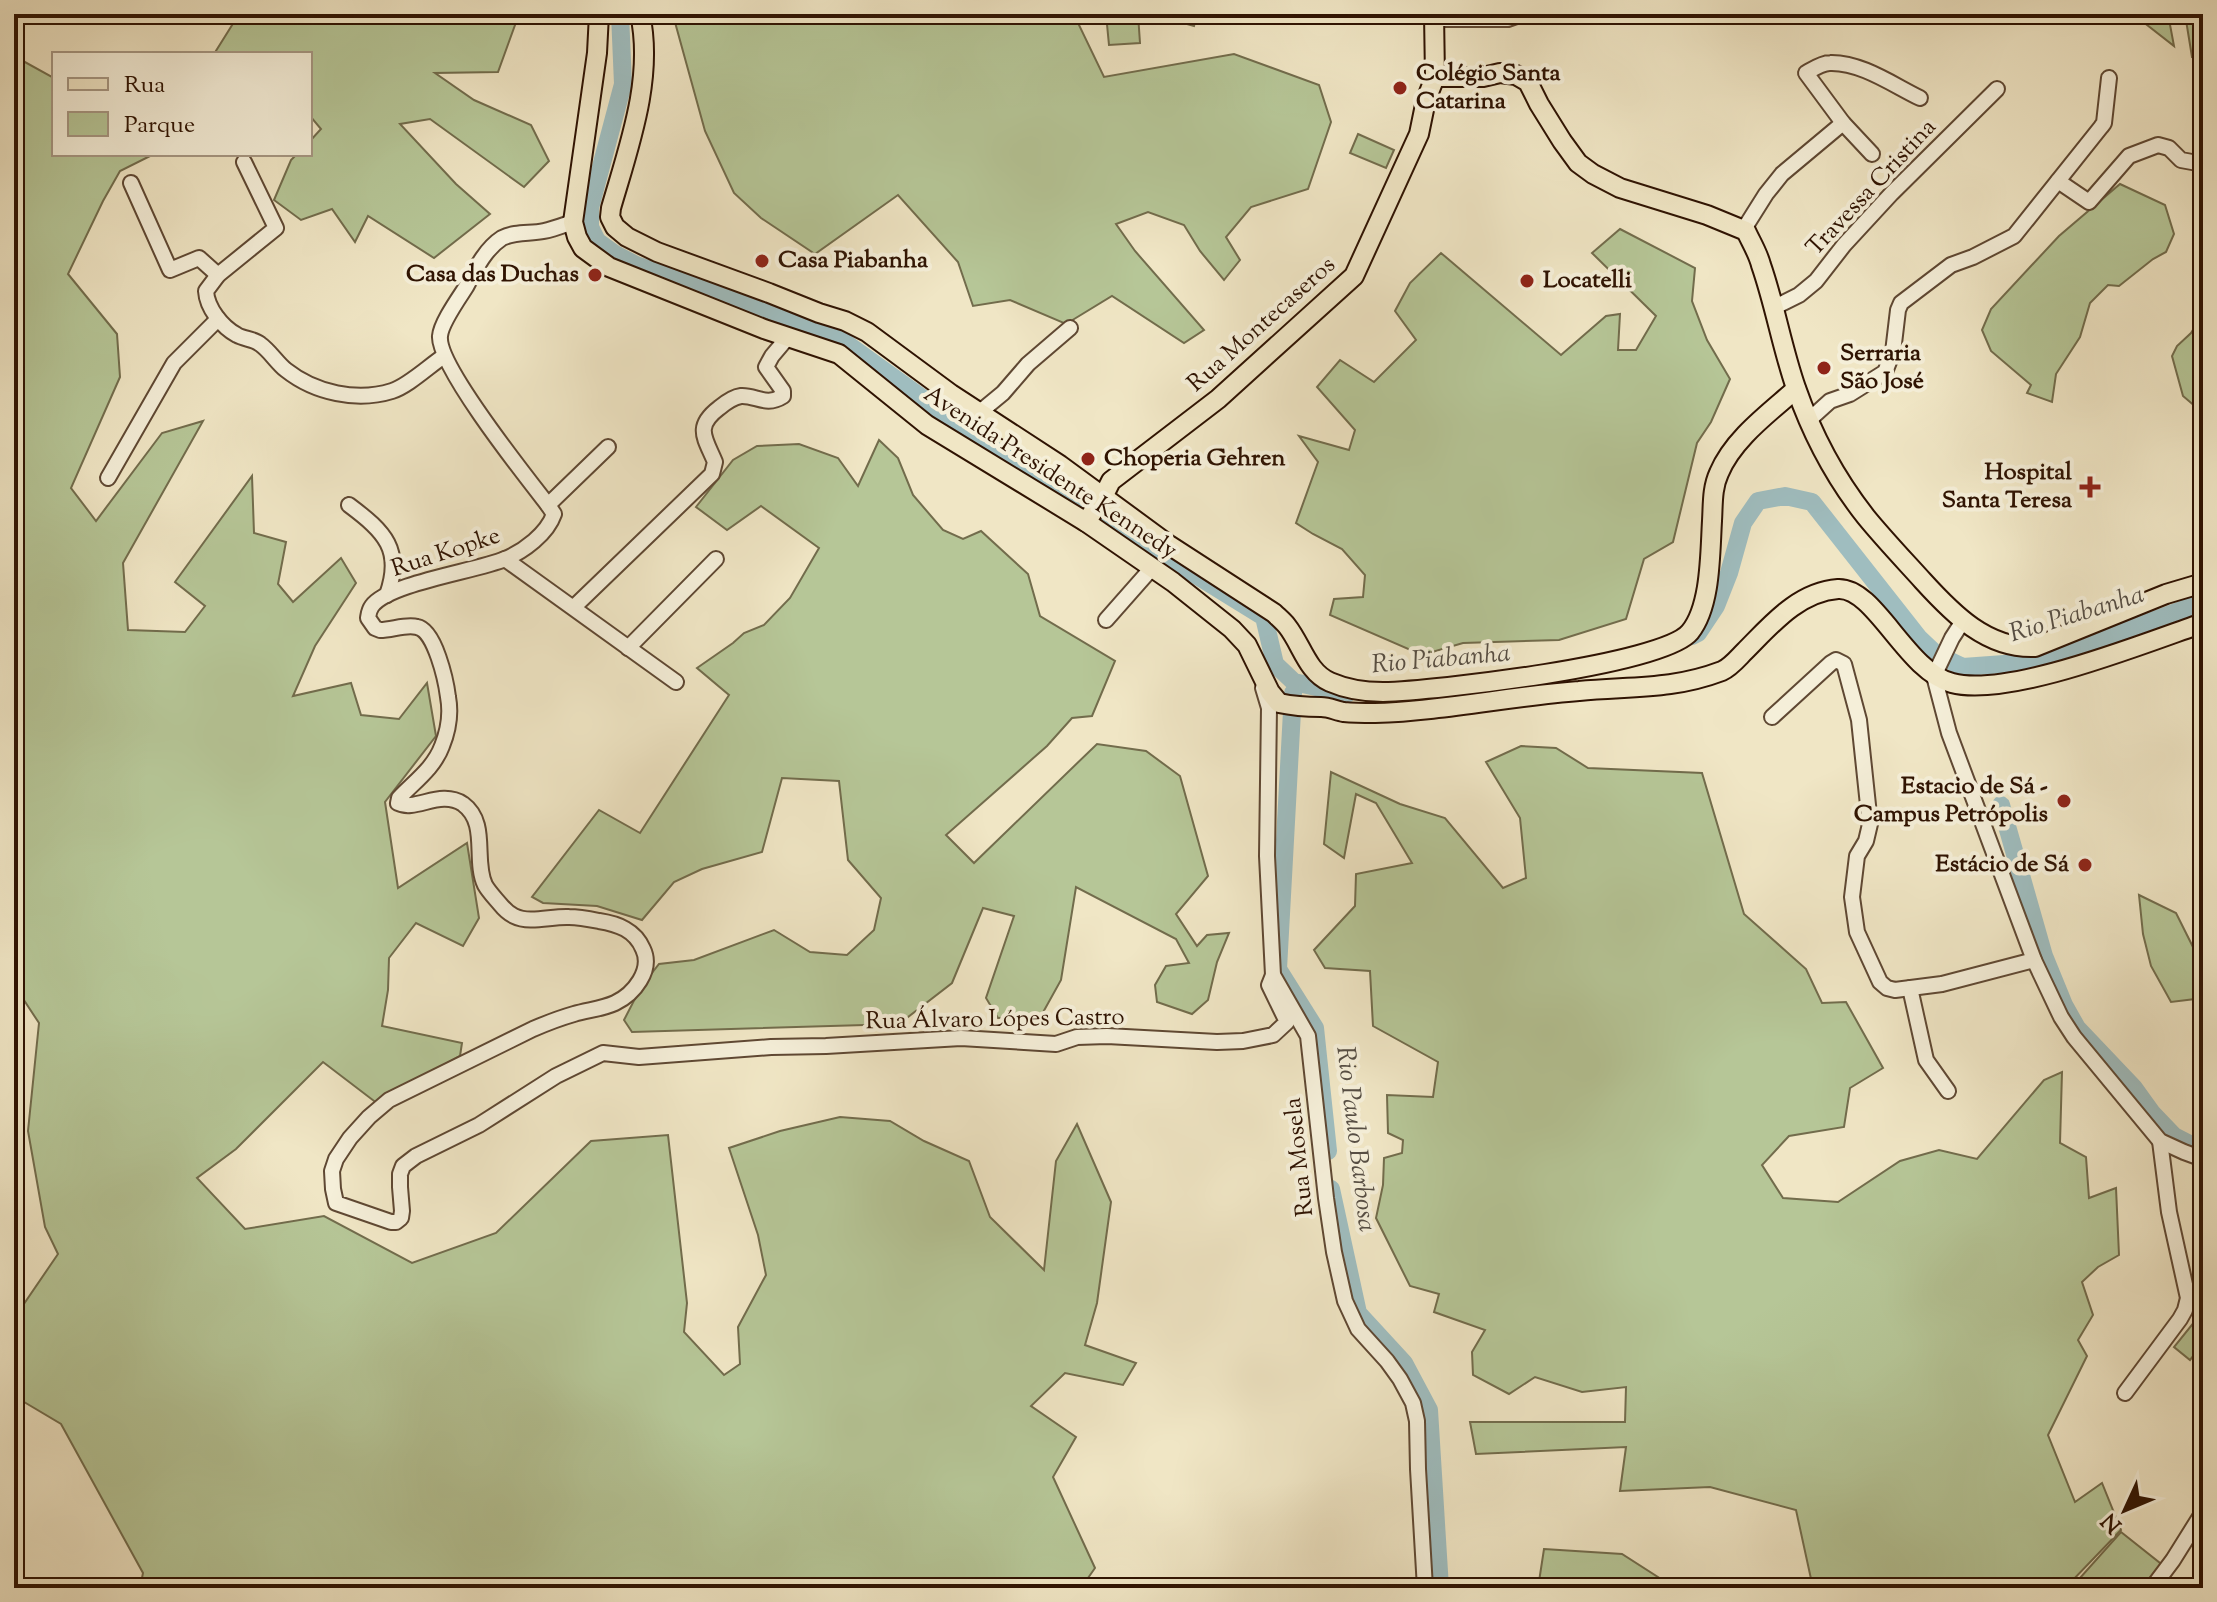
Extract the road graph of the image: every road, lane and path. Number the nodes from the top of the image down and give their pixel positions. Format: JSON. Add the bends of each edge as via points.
{"nodes":[{"id":1,"x":599,"y":14,"type":"edge"},
{"id":2,"x":640,"y":14,"type":"edge"},
{"id":3,"x":1522,"y":14,"type":"edge"},
{"id":4,"x":1434,"y":16,"type":"edge"},
{"id":5,"x":1435,"y":77,"type":"junction"},
{"id":6,"x":2109,"y":78,"type":"dead end"},
{"id":7,"x":1997,"y":89,"type":"dead end"},
{"id":8,"x":1920,"y":98,"type":"dead end"},
{"id":9,"x":1843,"y":123,"type":"junction"},
{"id":10,"x":1872,"y":154,"type":"dead end"},
{"id":11,"x":244,"y":162,"type":"dead end"},
{"id":12,"x":2203,"y":164,"type":"edge"},
{"id":13,"x":2058,"y":181,"type":"junction"},
{"id":14,"x":131,"y":183,"type":"dead end"},
{"id":15,"x":610,"y":217,"type":"junction"},
{"id":16,"x":573,"y":222,"type":"junction"},
{"id":17,"x":1744,"y":229,"type":"junction"},
{"id":18,"x":218,"y":275,"type":"junction"},
{"id":19,"x":1773,"y":308,"type":"junction"},
{"id":20,"x":218,"y":319,"type":"junction"},
{"id":21,"x":1070,"y":328,"type":"dead end"},
{"id":22,"x":788,"y":337,"type":"junction"},
{"id":23,"x":444,"y":356,"type":"junction"},
{"id":24,"x":1796,"y":389,"type":"junction"},
{"id":25,"x":980,"y":412,"type":"junction"},
{"id":26,"x":1809,"y":420,"type":"junction"},
{"id":27,"x":608,"y":447,"type":"dead end"},
{"id":28,"x":108,"y":478,"type":"dead end"},
{"id":29,"x":1103,"y":497,"type":"junction"},
{"id":30,"x":349,"y":505,"type":"dead end"},
{"id":31,"x":548,"y":505,"type":"junction"},
{"id":32,"x":1086,"y":522,"type":"junction"},
{"id":33,"x":505,"y":559,"type":"junction"},
{"id":34,"x":716,"y":559,"type":"dead end"},
{"id":35,"x":1151,"y":569,"type":"junction"},
{"id":36,"x":2203,"y":583,"type":"edge"},
{"id":37,"x":387,"y":595,"type":"junction"},
{"id":38,"x":574,"y":607,"type":"junction"},
{"id":39,"x":1106,"y":620,"type":"dead end"},
{"id":40,"x":1963,"y":621,"type":"junction"},
{"id":41,"x":2203,"y":623,"type":"edge"},
{"id":42,"x":628,"y":648,"type":"junction"},
{"id":43,"x":1934,"y":676,"type":"junction"},
{"id":44,"x":676,"y":682,"type":"dead end"},
{"id":45,"x":1409,"y":689,"type":"junction"},
{"id":46,"x":1274,"y":706,"type":"junction"},
{"id":47,"x":1412,"y":711,"type":"junction"},
{"id":48,"x":1772,"y":717,"type":"dead end"},
{"id":49,"x":2034,"y":960,"type":"junction"},
{"id":50,"x":1273,"y":975,"type":"junction"},
{"id":51,"x":1910,"y":988,"type":"junction"},
{"id":52,"x":556,"y":1076,"type":"joint"},
{"id":53,"x":1948,"y":1091,"type":"dead end"},
{"id":54,"x":2160,"y":1141,"type":"junction"},
{"id":55,"x":2203,"y":1159,"type":"edge"},
{"id":56,"x":2125,"y":1393,"type":"dead end"},
{"id":57,"x":2203,"y":1512,"type":"edge"},
{"id":58,"x":1425,"y":1588,"type":"edge"},
{"id":59,"x":2152,"y":1588,"type":"edge"}],
"edges":[{"from":1,"to":16,"type":"main road"},
{"from":2,"to":15,"type":"main road","via":[[641,94]]},
{"from":3,"to":4,"type":"street","via":[[1508,19]]},
{"from":4,"to":5,"type":"main road","name":"Rua Montecaseros"},
{"from":5,"to":17,"type":"main road","via":[[1516,75],[1528,82],[1562,141],[1593,174]]},
{"from":5,"to":29,"type":"main road","name":"Rua Montecaseros","via":[[1419,134],[1354,276],[1218,399],[1111,481]]},
{"from":6,"to":13,"type":"street","via":[[2104,123]]},
{"from":7,"to":19,"type":"street","name":"Travessa Cristina","via":[[1873,214],[1816,281]]},
{"from":8,"to":9,"type":"street","via":[[1858,68],[1827,63],[1806,73]]},
{"from":9,"to":10,"type":"street"},
{"from":9,"to":17,"type":"street","via":[[1782,174]]},
{"from":11,"to":18,"type":"street","via":[[276,228]]},
{"from":12,"to":13,"type":"street","via":[[2181,160],[2158,145],[2129,156],[2089,202]]},
{"from":13,"to":26,"type":"street","via":[[2014,236],[1951,265],[1908,297],[1898,310],[1885,372],[1830,401]]},
{"from":14,"to":18,"type":"street","via":[[170,270],[199,258]]},
{"from":15,"to":16,"type":"main road"},
{"from":15,"to":25,"type":"main road","name":"Avenida Presidente Kennedy","via":[[627,237],[657,252],[867,332]]},
{"from":16,"to":22,"type":"main road","name":"Avenida Presidente Kennedy","via":[[583,248],[609,267]]},
{"from":16,"to":23,"type":"street","via":[[517,232],[493,245],[443,327]]},
{"from":17,"to":19,"type":"main road","via":[[1761,263]]},
{"from":18,"to":20,"type":"street","via":[[205,294]]},
{"from":19,"to":24,"type":"main road"},
{"from":20,"to":23,"type":"street","via":[[234,333],[260,343],[299,379],[342,395],[394,390]]},
{"from":20,"to":28,"type":"street","via":[[174,363]]},
{"from":21,"to":25,"type":"street"},
{"from":22,"to":32,"type":"main road","name":"Avenida Presidente Kennedy","via":[[839,354],[927,425]]},
{"from":22,"to":38,"type":"street","via":[[766,367],[783,396],[739,396],[705,421],[703,434],[715,462],[712,474]]},
{"from":23,"to":31,"type":"street"},
{"from":24,"to":26,"type":"main road"},
{"from":24,"to":45,"type":"main road","name":"Avenida Presidente Kennedy","via":[[1754,427],[1720,469],[1705,598],[1700,618],[1687,636],[1584,668]]},
{"from":25,"to":29,"type":"main road","name":"Avenida Presidente Kennedy"},
{"from":26,"to":40,"type":"main road","via":[[1866,517]]},
{"from":27,"to":31,"type":"street"},
{"from":29,"to":32,"type":"main road","name":"Rua Montecaseros"},
{"from":29,"to":45,"type":"main road","name":"Avenida Presidente Kennedy","via":[[1274,613],[1318,676],[1345,688]]},
{"from":30,"to":37,"type":"street","via":[[367,518],[393,555],[395,569]]},
{"from":31,"to":33,"type":"street","name":"Rua Kopke","via":[[552,521]]},
{"from":32,"to":35,"type":"main road","name":"Avenida Presidente Kennedy"},
{"from":33,"to":37,"type":"street","name":"Rua Kopke"},
{"from":33,"to":38,"type":"street"},
{"from":34,"to":42,"type":"street"},
{"from":35,"to":39,"type":"street"},
{"from":35,"to":46,"type":"main road","name":"Avenida Presidente Kennedy","via":[[1247,645]]},
{"from":36,"to":40,"type":"main road","via":[[2035,647],[2005,644]]},
{"from":37,"to":52,"type":"street","name":"Rua Kopke","via":[[370,609],[368,618],[380,630],[414,626],[427,633],[449,699],[441,749],[398,803],[406,806],[436,798],[464,805],[476,823],[484,883],[506,911],[528,919],[571,916],[626,928],[647,957],[637,985],[615,1003],[533,1029],[389,1100],[336,1159],[336,1203],[396,1222],[402,1211],[403,1166]]},
{"from":38,"to":42,"type":"street"},
{"from":40,"to":43,"type":"street"},
{"from":41,"to":43,"type":"main road","via":[[1998,685],[1953,683]]},
{"from":42,"to":44,"type":"street"},
{"from":43,"to":47,"type":"main road","via":[[1867,602],[1837,589],[1794,605],[1727,669],[1691,681]]},
{"from":43,"to":49,"type":"street","via":[[1949,733]]},
{"from":45,"to":47,"type":"main road"},
{"from":46,"to":47,"type":"main road"},
{"from":46,"to":50,"type":"street","name":"Rua Mosela","via":[[1267,856]]},
{"from":48,"to":51,"type":"street","via":[[1831,663],[1844,664],[1859,720],[1870,824],[1854,870],[1857,932],[1880,982],[1887,988]]},
{"from":49,"to":51,"type":"street"},
{"from":49,"to":54,"type":"street","via":[[2074,1037]]},
{"from":50,"to":52,"type":"street","name":"Rua Álvaro Lópes Castro","via":[[1269,985],[1287,1022],[1261,1038],[1217,1042],[1107,1036],[1056,1044],[961,1038],[639,1057],[603,1053]]},
{"from":50,"to":58,"type":"street","name":"Rua Mosela","via":[[1308,1036],[1326,1198],[1345,1301],[1358,1329],[1387,1361],[1413,1403]]},
{"from":51,"to":53,"type":"street","via":[[1926,1060]]},
{"from":54,"to":55,"type":"street"},
{"from":54,"to":56,"type":"street","via":[[2188,1298],[2180,1319]]},
{"from":57,"to":59,"type":"street"}]}
